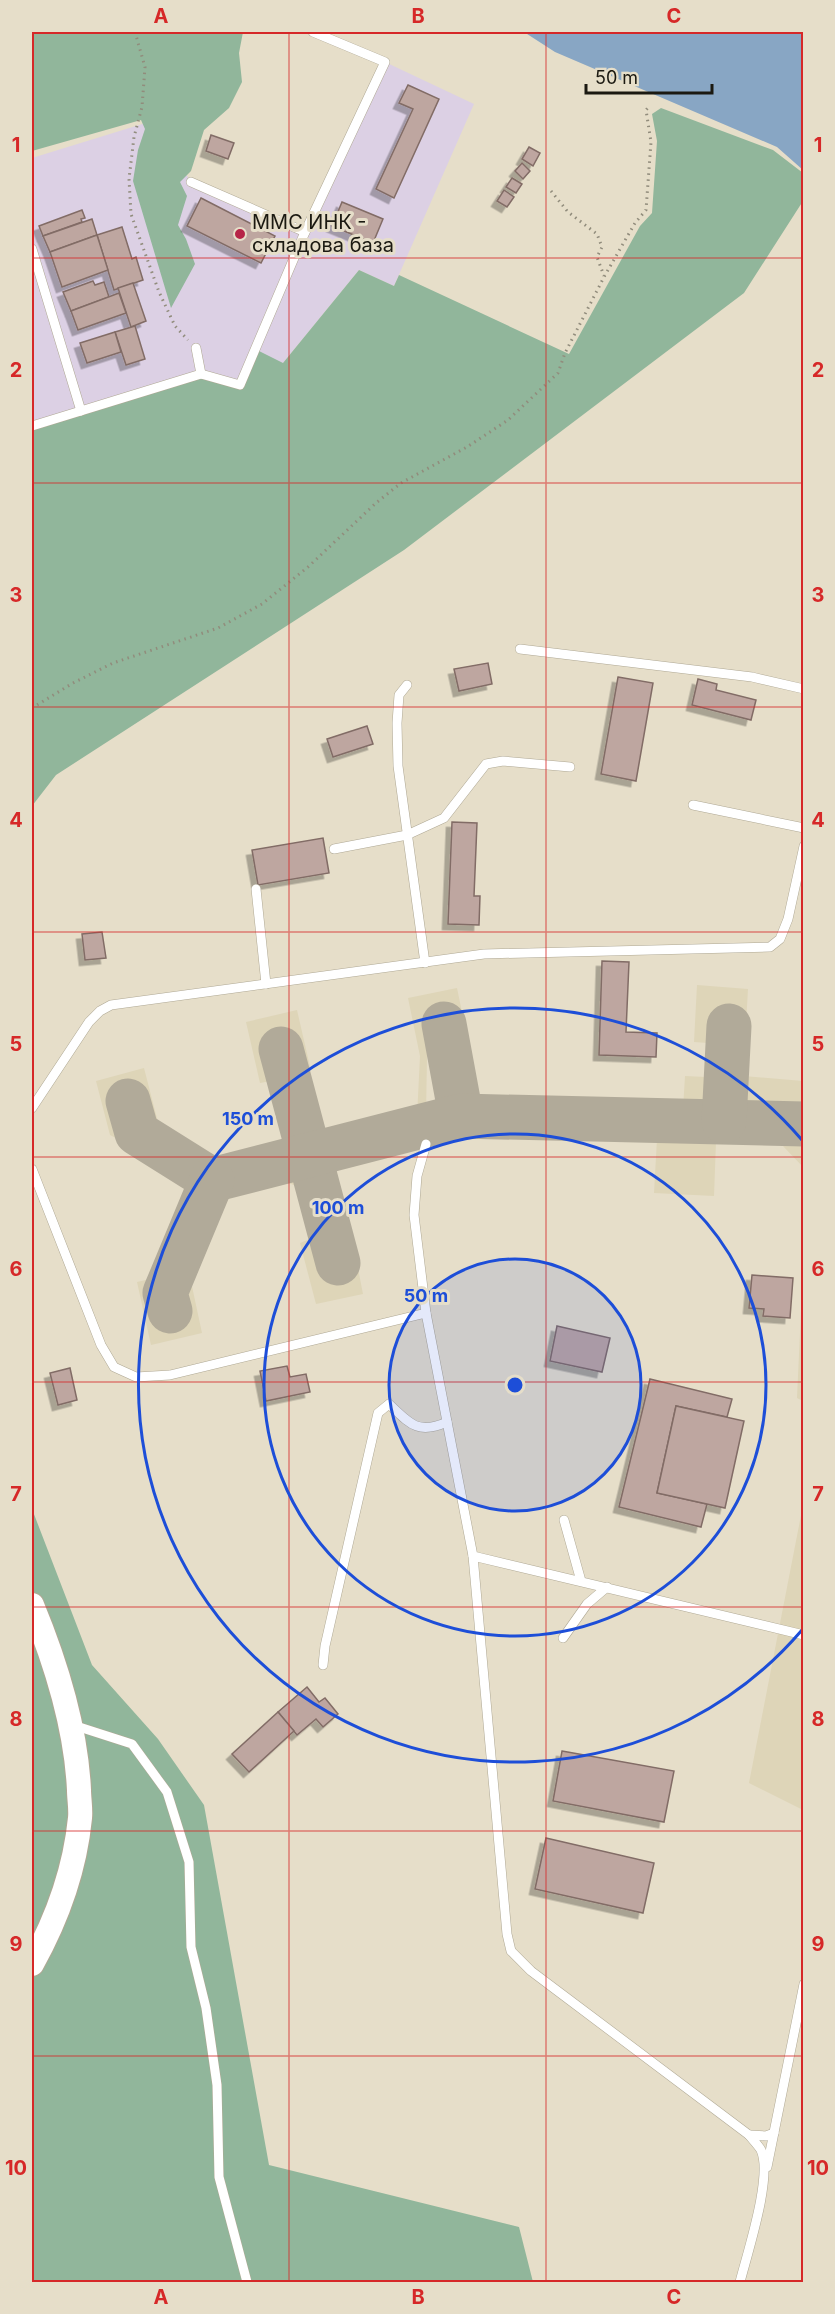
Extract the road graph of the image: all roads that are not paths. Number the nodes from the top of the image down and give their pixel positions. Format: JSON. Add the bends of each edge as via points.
{"nodes":[{"id":1,"x":313,"y":32,"type":"edge"},
{"id":2,"x":190,"y":182,"type":"dead end"},
{"id":3,"x":305,"y":232,"type":"junction"},
{"id":4,"x":32,"y":249,"type":"edge"},
{"id":5,"x":196,"y":348,"type":"road end"},
{"id":6,"x":201,"y":375,"type":"junction"},
{"id":7,"x":81,"y":411,"type":"junction"},
{"id":8,"x":32,"y":426,"type":"edge"},
{"id":9,"x":520,"y":649,"type":"dead end"},
{"id":10,"x":407,"y":685,"type":"dead end"},
{"id":11,"x":804,"y":689,"type":"edge"},
{"id":12,"x":570,"y":767,"type":"dead end"},
{"id":13,"x":693,"y":805,"type":"dead end"},
{"id":14,"x":804,"y":828,"type":"edge"},
{"id":15,"x":407,"y":836,"type":"junction"},
{"id":16,"x":804,"y":846,"type":"edge"},
{"id":17,"x":334,"y":849,"type":"dead end"},
{"id":18,"x":256,"y":889,"type":"dead end"},
{"id":19,"x":425,"y":963,"type":"junction"},
{"id":20,"x":266,"y":984,"type":"junction"},
{"id":21,"x":32,"y":1108,"type":"edge"},
{"id":22,"x":426,"y":1144,"type":"dead end"},
{"id":23,"x":32,"y":1169,"type":"edge"},
{"id":24,"x":426,"y":1313,"type":"junction"},
{"id":25,"x":447,"y":1422,"type":"junction"},
{"id":26,"x":564,"y":1520,"type":"dead end"},
{"id":27,"x":473,"y":1556,"type":"junction"},
{"id":28,"x":581,"y":1581,"type":"junction"},
{"id":29,"x":607,"y":1587,"type":"junction"},
{"id":30,"x":33,"y":1613,"type":"edge"},
{"id":31,"x":804,"y":1635,"type":"edge"},
{"id":32,"x":563,"y":1638,"type":"dead end"},
{"id":33,"x":323,"y":1665,"type":"dead end"},
{"id":34,"x":70,"y":1724,"type":"junction"},
{"id":35,"x":32,"y":1964,"type":"edge"},
{"id":36,"x":804,"y":1984,"type":"edge"},
{"id":37,"x":774,"y":2133,"type":"junction"},
{"id":38,"x":749,"y":2135,"type":"junction"},
{"id":39,"x":764,"y":2185,"type":"junction"},
{"id":40,"x":247,"y":2283,"type":"edge"},
{"id":41,"x":740,"y":2283,"type":"edge"}],
"edges":[{"from":1,"to":3,"type":"lane","via":[[385,62]]},
{"from":2,"to":3,"type":"lane"},
{"from":3,"to":6,"type":"lane","via":[[240,385]]},
{"from":4,"to":7,"type":"lane"},
{"from":5,"to":6,"type":"lane"},
{"from":6,"to":7,"type":"lane"},
{"from":7,"to":8,"type":"lane"},
{"from":9,"to":11,"type":"lane","via":[[752,677]]},
{"from":10,"to":15,"type":"lane","via":[[399,696],[397,723]]},
{"from":12,"to":15,"type":"lane","via":[[503,761],[486,764],[444,818]]},
{"from":13,"to":14,"type":"lane"},
{"from":15,"to":17,"type":"lane"},
{"from":15,"to":19,"type":"lane"},
{"from":16,"to":19,"type":"lane","via":[[788,919],[780,939],[770,947],[484,954]]},
{"from":18,"to":20,"type":"lane"},
{"from":19,"to":20,"type":"lane"},
{"from":20,"to":21,"type":"lane","via":[[111,1005],[89,1022]]},
{"from":22,"to":24,"type":"lane","via":[[417,1176],[414,1215]]},
{"from":23,"to":24,"type":"lane","via":[[101,1345],[114,1367],[136,1377],[170,1375]]},
{"from":24,"to":25,"type":"lane"},
{"from":25,"to":27,"type":"lane"},
{"from":25,"to":33,"type":"lane","via":[[421,1428],[409,1424],[389,1404],[378,1413]]},
{"from":26,"to":28,"type":"lane"},
{"from":27,"to":28,"type":"lane"},
{"from":27,"to":38,"type":"lane","via":[[502,1889],[511,1951],[531,1971]]},
{"from":28,"to":29,"type":"lane"},
{"from":29,"to":31,"type":"lane"},
{"from":29,"to":32,"type":"lane","via":[[586,1604]]},
{"from":30,"to":34,"type":"street"},
{"from":34,"to":35,"type":"street","via":[[77,1759],[80,1816],[72,1870]]},
{"from":34,"to":40,"type":"lane","via":[[132,1744],[167,1792],[189,1862],[190,1947],[206,2008],[217,2085],[219,2177]]},
{"from":36,"to":37,"type":"lane"},
{"from":37,"to":38,"type":"lane"},
{"from":37,"to":39,"type":"lane"},
{"from":38,"to":39,"type":"lane","via":[[761,2151]]},
{"from":39,"to":41,"type":"lane"}]}
